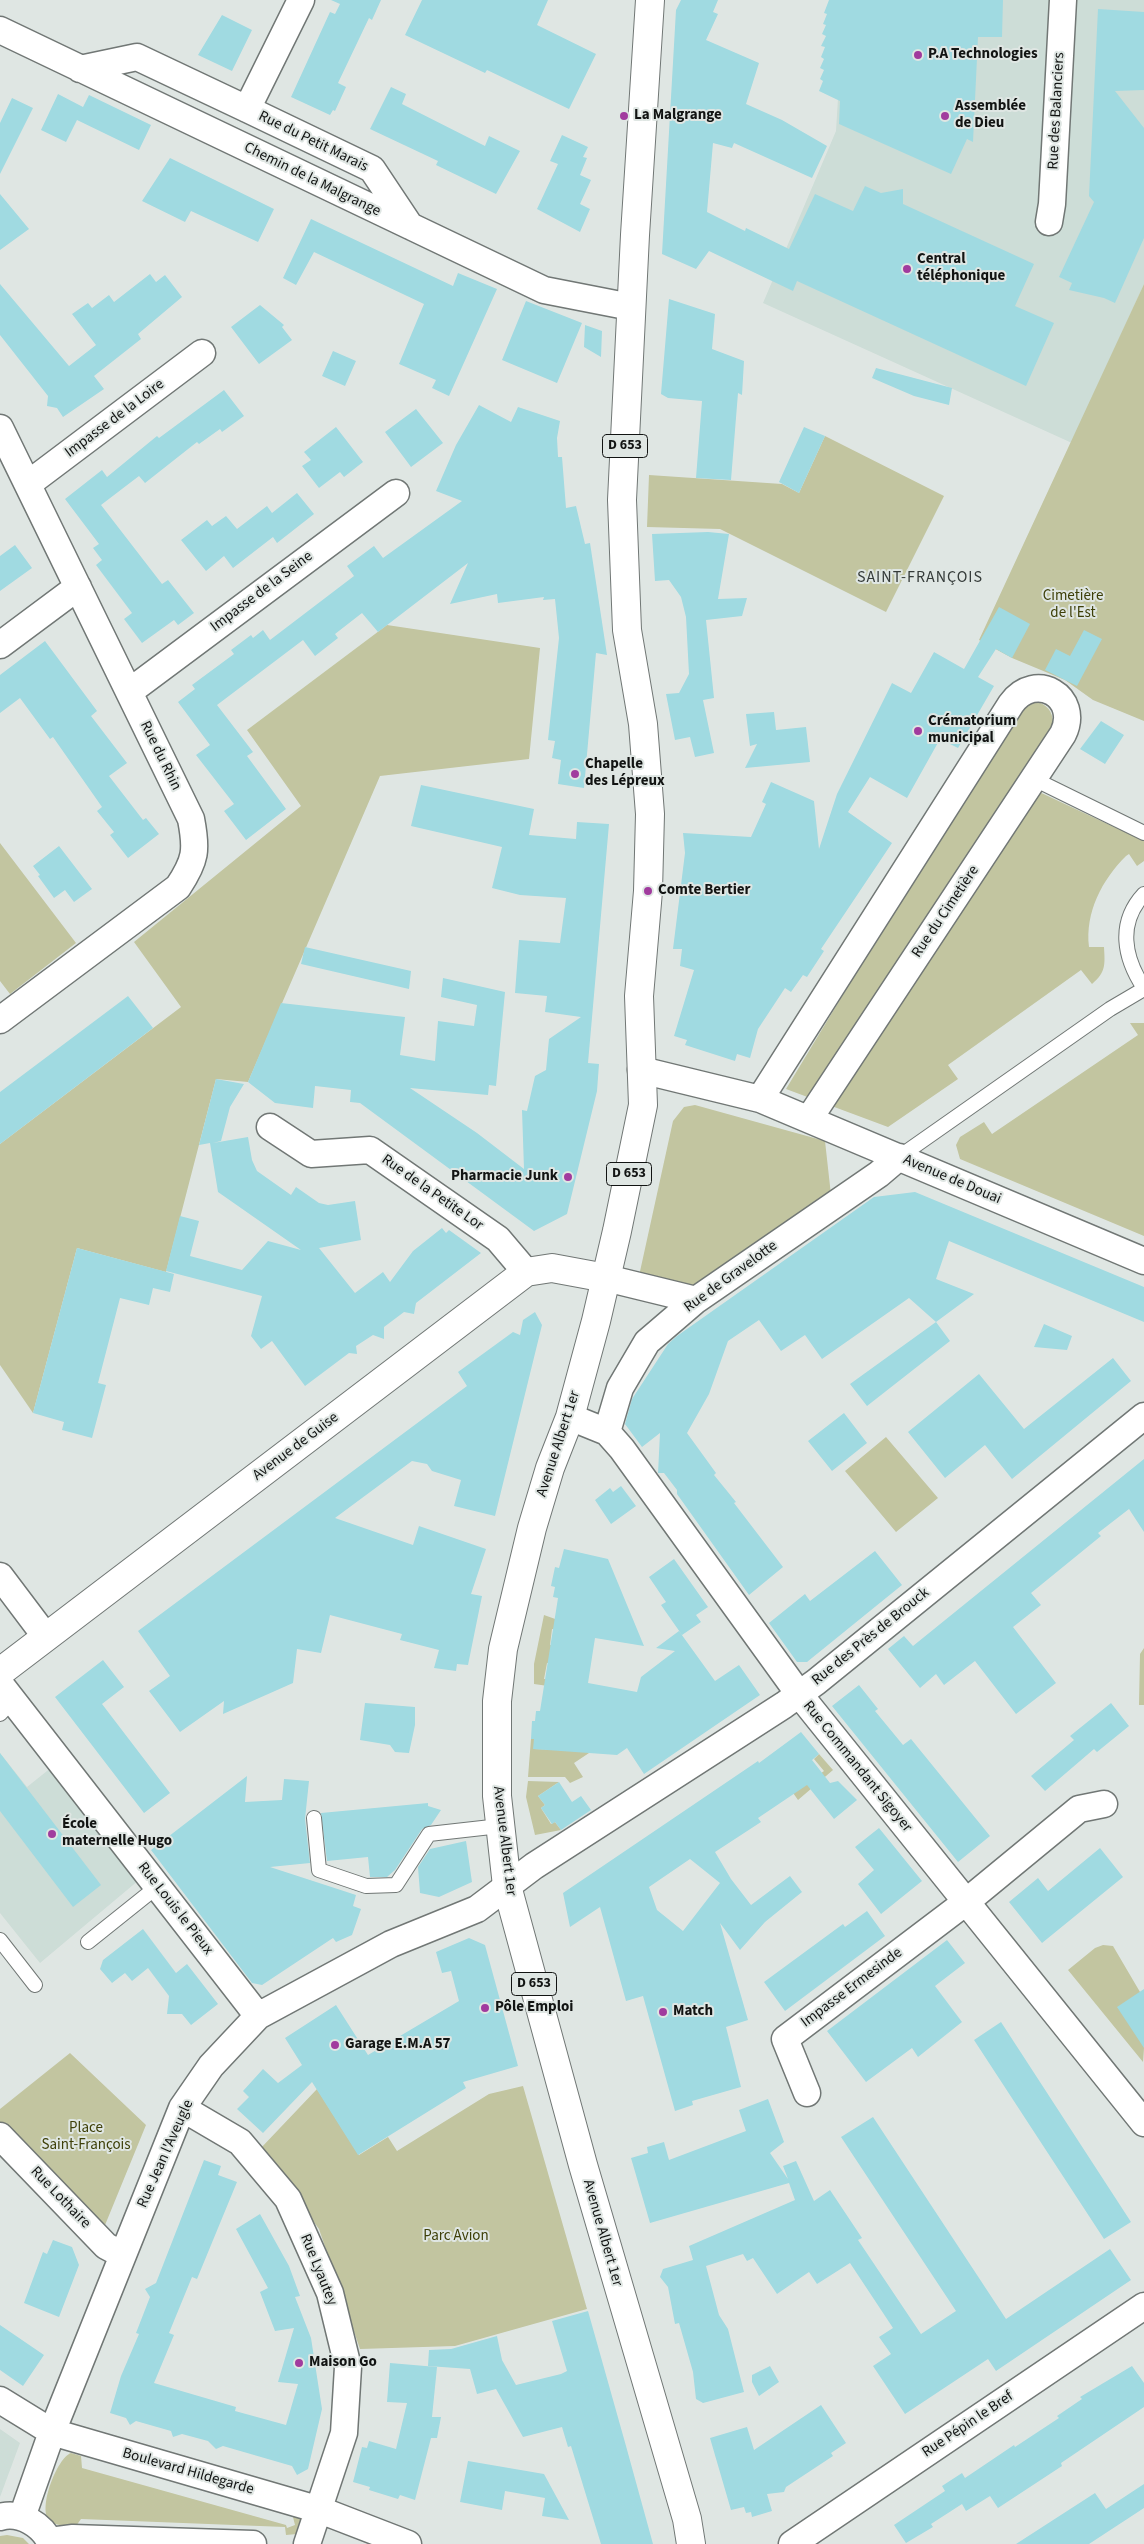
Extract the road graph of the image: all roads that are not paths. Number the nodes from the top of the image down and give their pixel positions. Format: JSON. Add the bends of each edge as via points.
{"nodes":[{"id":1,"x":301,"y":0,"type":"edge"},
{"id":2,"x":650,"y":0,"type":"edge"},
{"id":3,"x":1063,"y":0,"type":"edge"},
{"id":4,"x":1,"y":33,"type":"edge"},
{"id":5,"x":80,"y":69,"type":"junction"},
{"id":6,"x":247,"y":109,"type":"junction"},
{"id":7,"x":1049,"y":222,"type":"dead end"},
{"id":8,"x":410,"y":227,"type":"junction"},
{"id":9,"x":631,"y":307,"type":"junction"},
{"id":10,"x":202,"y":353,"type":"dead end"},
{"id":11,"x":0,"y":428,"type":"edge"},
{"id":12,"x":28,"y":484,"type":"junction"},
{"id":13,"x":396,"y":493,"type":"dead end"},
{"id":14,"x":78,"y":587,"type":"junction"},
{"id":15,"x":0,"y":645,"type":"edge"},
{"id":16,"x":129,"y":692,"type":"junction"},
{"id":17,"x":1034,"y":779,"type":"junction"},
{"id":18,"x":1144,"y":833,"type":"edge"},
{"id":19,"x":1144,"y":894,"type":"edge"},
{"id":20,"x":1144,"y":988,"type":"edge"},
{"id":21,"x":0,"y":1020,"type":"edge"},
{"id":22,"x":641,"y":1070,"type":"junction"},
{"id":23,"x":760,"y":1099,"type":"junction"},
{"id":24,"x":808,"y":1119,"type":"junction"},
{"id":25,"x":270,"y":1127,"type":"dead end"},
{"id":26,"x":899,"y":1157,"type":"junction"},
{"id":27,"x":1144,"y":1261,"type":"edge"},
{"id":28,"x":526,"y":1272,"type":"junction"},
{"id":29,"x":606,"y":1278,"type":"junction"},
{"id":30,"x":696,"y":1300,"type":"junction"},
{"id":31,"x":1144,"y":1416,"type":"edge"},
{"id":32,"x":570,"y":1417,"type":"junction"},
{"id":33,"x":607,"y":1432,"type":"junction"},
{"id":34,"x":0,"y":1576,"type":"edge"},
{"id":35,"x":46,"y":1637,"type":"junction"},
{"id":36,"x":0,"y":1672,"type":"edge"},
{"id":37,"x":799,"y":1694,"type":"junction"},
{"id":38,"x":4,"y":1699,"type":"edge"},
{"id":39,"x":1104,"y":1804,"type":"dead end"},
{"id":40,"x":314,"y":1818,"type":"dead end"},
{"id":41,"x":500,"y":1826,"type":"junction"},
{"id":42,"x":158,"y":1886,"type":"junction"},
{"id":43,"x":508,"y":1886,"type":"junction"},
{"id":44,"x":966,"y":1902,"type":"junction"},
{"id":45,"x":0,"y":1940,"type":"edge"},
{"id":46,"x":88,"y":1942,"type":"dead end"},
{"id":47,"x":34,"y":1984,"type":"dead end"},
{"id":48,"x":258,"y":2016,"type":"junction"},
{"id":49,"x":807,"y":2093,"type":"dead end"},
{"id":50,"x":182,"y":2108,"type":"junction"},
{"id":51,"x":1144,"y":2123,"type":"edge"},
{"id":52,"x":0,"y":2136,"type":"edge"},
{"id":53,"x":123,"y":2255,"type":"junction"},
{"id":54,"x":1144,"y":2306,"type":"edge"},
{"id":55,"x":0,"y":2400,"type":"edge"},
{"id":56,"x":52,"y":2432,"type":"junction"},
{"id":57,"x":320,"y":2510,"type":"junction"},
{"id":58,"x":11,"y":2517,"type":"edge"},
{"id":59,"x":50,"y":2543,"type":"edge"},
{"id":60,"x":252,"y":2544,"type":"edge"},
{"id":61,"x":307,"y":2544,"type":"edge"},
{"id":62,"x":408,"y":2544,"type":"edge"},
{"id":63,"x":691,"y":2544,"type":"edge"},
{"id":64,"x":792,"y":2544,"type":"edge"}],
"edges":[{"from":1,"to":6,"type":"street","name":"Rue du Petit Marais"},
{"from":2,"to":9,"type":"main road","number":"D 653"},
{"from":3,"to":7,"type":"street","name":"Rue des Balanciers"},
{"from":4,"to":5,"type":"street","name":"Chemin de la Malgrange"},
{"from":5,"to":6,"type":"street","name":"Rue du Petit Marais","via":[[137,57]]},
{"from":5,"to":8,"type":"street","name":"Chemin de la Malgrange"},
{"from":6,"to":8,"type":"street","name":"Rue du Petit Marais","via":[[372,169]]},
{"from":8,"to":9,"type":"street","name":"Chemin de la Malgrange","via":[[544,290]]},
{"from":9,"to":22,"type":"main road","number":"D 653","via":[[623,540],[627,630],[642,724],[650,814],[648,891],[639,996]]},
{"from":10,"to":12,"type":"street","name":"Impasse de la Loire"},
{"from":11,"to":12,"type":"street","name":"Rue du Rhin"},
{"from":12,"to":14,"type":"street","name":"Rue du Rhin"},
{"from":13,"to":16,"type":"street","name":"Impasse de la Seine"},
{"from":14,"to":15,"type":"street"},
{"from":14,"to":16,"type":"street","name":"Rue du Rhin"},
{"from":16,"to":21,"type":"street","name":"Rue du Rhin","via":[[191,819],[195,841],[191,867],[178,886]]},
{"from":17,"to":18,"type":"lane"},
{"from":17,"to":23,"type":"street","name":"Rue du Cimetière","via":[[1066,727],[1066,709],[1062,700],[1057,694],[1042,688],[1024,691],[1011,704]]},
{"from":17,"to":24,"type":"street","name":"Rue du Cimetière"},
{"from":19,"to":20,"type":"lane","via":[[1128,923],[1126,946],[1132,969]]},
{"from":20,"to":26,"type":"lane","via":[[1110,1008]]},
{"from":22,"to":23,"type":"street","name":"Avenue de Douai"},
{"from":22,"to":29,"type":"main road","number":"D 653","via":[[643,1105]]},
{"from":23,"to":24,"type":"street","name":"Avenue de Douai"},
{"from":24,"to":26,"type":"street","name":"Avenue de Douai"},
{"from":25,"to":28,"type":"street","name":"Rue de la Petite Lor","via":[[311,1154],[370,1150],[498,1239]]},
{"from":26,"to":27,"type":"street","name":"Avenue de Douai"},
{"from":26,"to":30,"type":"street","name":"Rue de Gravelotte"},
{"from":28,"to":29,"type":"main road","name":"Avenue de Guise","via":[[552,1268]]},
{"from":28,"to":35,"type":"main road","name":"Avenue de Guise"},
{"from":29,"to":30,"type":"street"},
{"from":29,"to":32,"type":"main road","name":"Avenue Albert 1er","number":"D 653"},
{"from":30,"to":33,"type":"street","name":"Rue de Gravelotte","via":[[647,1342],[620,1388]]},
{"from":31,"to":37,"type":"street","name":"Rue des Près de Brouck"},
{"from":32,"to":33,"type":"street","name":"Rue Commandant Sigoyer"},
{"from":32,"to":41,"type":"main road","name":"Avenue Albert 1er","number":"D 653","via":[[534,1521],[503,1649],[496,1701],[496,1796]]},
{"from":33,"to":37,"type":"street","name":"Rue Commandant Sigoyer"},
{"from":34,"to":35,"type":"street"},
{"from":35,"to":36,"type":"main road","name":"Avenue de Guise"},
{"from":37,"to":43,"type":"street","name":"Rue des Près de Brouck"},
{"from":37,"to":44,"type":"street","name":"Rue Commandant Sigoyer"},
{"from":38,"to":42,"type":"street","name":"Rue Louis le Pieux"},
{"from":39,"to":44,"type":"street","via":[[1079,1808]]},
{"from":40,"to":41,"type":"lane","via":[[319,1870],[366,1886],[396,1885],[429,1834]]},
{"from":41,"to":43,"type":"main road","name":"Avenue Albert 1er","number":"D 653"},
{"from":42,"to":46,"type":"lane"},
{"from":42,"to":48,"type":"street","name":"Rue Louis le Pieux"},
{"from":43,"to":48,"type":"street","name":"Rue Jean l'Aveugle","via":[[477,1909],[391,1944]]},
{"from":43,"to":63,"type":"main road","name":"Avenue Albert 1er","number":"D 653","via":[[582,2165]]},
{"from":44,"to":49,"type":"street","name":"Impasse Ermesinde","via":[[785,2038]]},
{"from":44,"to":51,"type":"street","name":"Rue Commandant Sigoyer"},
{"from":45,"to":47,"type":"lane"},
{"from":48,"to":50,"type":"street","name":"Rue Jean l'Aveugle","via":[[211,2066]]},
{"from":50,"to":53,"type":"street","name":"Rue Jean l'Aveugle"},
{"from":50,"to":57,"type":"street","name":"Rue Lyautey","via":[[240,2142],[288,2199],[330,2293],[348,2367],[344,2433]]},
{"from":52,"to":53,"type":"street","name":"Rue Lothaire","via":[[106,2246]]},
{"from":53,"to":56,"type":"street","name":"Rue Jean l'Aveugle"},
{"from":54,"to":64,"type":"street","name":"Rue Pépin le Bref"},
{"from":55,"to":56,"type":"street","name":"Boulevard Hildegarde"},
{"from":56,"to":57,"type":"street","name":"Boulevard Hildegarde"},
{"from":56,"to":58,"type":"street"},
{"from":57,"to":61,"type":"street","name":"Rue Lyautey"},
{"from":57,"to":62,"type":"street","name":"Boulevard Hildegarde"},
{"from":58,"to":59,"type":"street","via":[[39,2526]]},
{"from":59,"to":60,"type":"street","via":[[73,2538]]}]}
